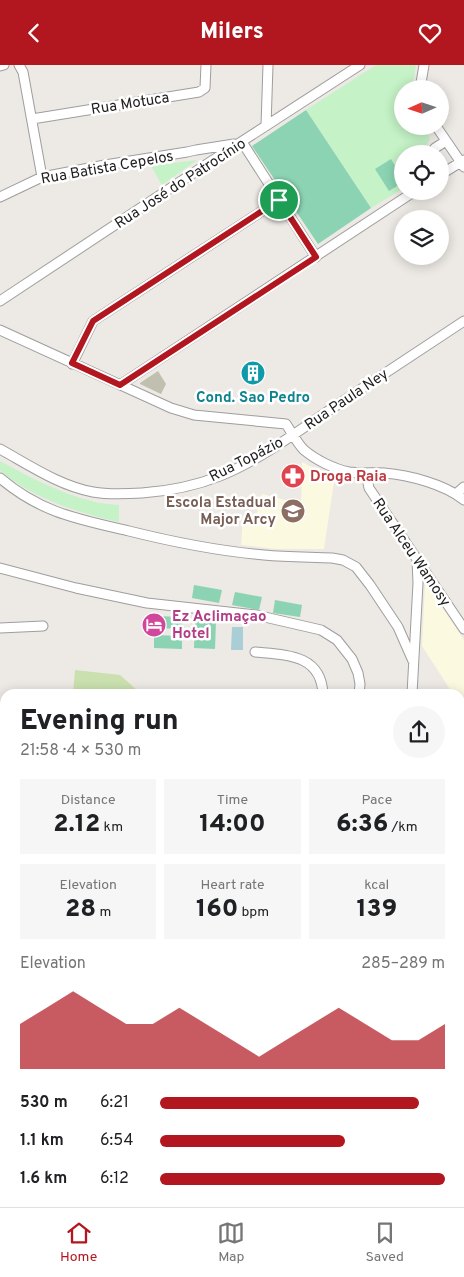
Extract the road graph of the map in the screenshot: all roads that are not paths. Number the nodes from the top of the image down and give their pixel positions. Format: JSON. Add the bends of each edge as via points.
{"nodes":[{"id":1,"x":4,"y":65,"type":"edge"},
{"id":2,"x":19,"y":65,"type":"edge"},
{"id":3,"x":206,"y":65,"type":"edge"},
{"id":4,"x":268,"y":65,"type":"edge"},
{"id":5,"x":346,"y":65,"type":"edge"},
{"id":6,"x":360,"y":65,"type":"edge"},
{"id":7,"x":424,"y":65,"type":"edge"},
{"id":8,"x":0,"y":66,"type":"edge"},
{"id":9,"x":345,"y":75,"type":"junction"},
{"id":10,"x":422,"y":80,"type":"edge"},
{"id":11,"x":32,"y":119,"type":"junction"},
{"id":12,"x":266,"y":125,"type":"junction"},
{"id":13,"x":442,"y":135,"type":"edge"},
{"id":14,"x":446,"y":141,"type":"junction"},
{"id":15,"x":240,"y":143,"type":"junction"},
{"id":16,"x":440,"y":145,"type":"edge"},
{"id":17,"x":187,"y":153,"type":"junction"},
{"id":18,"x":210,"y":162,"type":"junction"},
{"id":19,"x":463,"y":163,"type":"edge"},
{"id":20,"x":449,"y":170,"type":"edge"},
{"id":21,"x":42,"y":177,"type":"junction"},
{"id":22,"x":0,"y":197,"type":"edge"},
{"id":23,"x":279,"y":200,"type":"junction"},
{"id":24,"x":402,"y":200,"type":"edge"},
{"id":25,"x":316,"y":257,"type":"junction"},
{"id":26,"x":0,"y":301,"type":"edge"},
{"id":27,"x":464,"y":321,"type":"edge"},
{"id":28,"x":0,"y":330,"type":"edge"},
{"id":29,"x":72,"y":363,"type":"junction"},
{"id":30,"x":120,"y":385,"type":"junction"},
{"id":31,"x":293,"y":435,"type":"junction"},
{"id":32,"x":0,"y":449,"type":"edge"},
{"id":33,"x":366,"y":473,"type":"junction"},
{"id":34,"x":0,"y":478,"type":"edge"},
{"id":35,"x":464,"y":487,"type":"edge"},
{"id":36,"x":456,"y":494,"type":"junction"},
{"id":37,"x":464,"y":500,"type":"edge"},
{"id":38,"x":417,"y":560,"type":"junction"},
{"id":39,"x":0,"y":568,"type":"edge"},
{"id":40,"x":43,"y":626,"type":"dead end"},
{"id":41,"x":0,"y":628,"type":"edge"},
{"id":42,"x":464,"y":629,"type":"edge"},
{"id":43,"x":256,"y":652,"type":"dead end"},
{"id":44,"x":413,"y":661,"type":"junction"},
{"id":45,"x":323,"y":689,"type":"edge"},
{"id":46,"x":360,"y":689,"type":"edge"},
{"id":47,"x":412,"y":689,"type":"edge"}],
"edges":[{"from":1,"to":8,"type":"street"},
{"from":2,"to":11,"type":"street"},
{"from":3,"to":11,"type":"street","name":"Rua Motuca","via":[[205,88],[199,92]]},
{"from":4,"to":12,"type":"street"},
{"from":5,"to":9,"type":"street"},
{"from":6,"to":9,"type":"street","name":"Rua José do Patrocínio"},
{"from":7,"to":10,"type":"street"},
{"from":9,"to":12,"type":"street","name":"Rua José do Patrocínio"},
{"from":11,"to":21,"type":"street"},
{"from":12,"to":15,"type":"street","name":"Rua José do Patrocínio"},
{"from":13,"to":14,"type":"street"},
{"from":14,"to":16,"type":"street"},
{"from":14,"to":19,"type":"street"},
{"from":15,"to":17,"type":"street","name":"Rua Batista Cepelos"},
{"from":15,"to":18,"type":"street","name":"Rua José do Patrocínio"},
{"from":15,"to":23,"type":"street"},
{"from":17,"to":18,"type":"street","name":"Rua Batista Cepelos","via":[[204,155]]},
{"from":17,"to":21,"type":"street","name":"Rua Batista Cepelos"},
{"from":18,"to":26,"type":"street","name":"Rua José do Patrocínio"},
{"from":19,"to":20,"type":"street"},
{"from":21,"to":22,"type":"street","name":"Rua Batista Cepelos"},
{"from":23,"to":25,"type":"street"},
{"from":23,"to":29,"type":"street","via":[[93,321]]},
{"from":24,"to":25,"type":"street"},
{"from":25,"to":30,"type":"street"},
{"from":27,"to":31,"type":"street","name":"Rua Paula Ney"},
{"from":28,"to":29,"type":"street","name":"Rua Paula Ney"},
{"from":29,"to":30,"type":"street","name":"Rua Paula Ney"},
{"from":30,"to":31,"type":"street","name":"Rua Paula Ney","via":[[183,413],[286,424]]},
{"from":31,"to":32,"type":"street","name":"Rua Topázio","via":[[213,478],[172,489],[121,494],[75,487]]},
{"from":31,"to":33,"type":"street","via":[[302,448],[320,461],[337,469]]},
{"from":33,"to":36,"type":"street","via":[[399,475]]},
{"from":33,"to":38,"type":"street","name":"Rua Alceu Wamosy","via":[[369,488]]},
{"from":34,"to":44,"type":"street","via":[[25,497],[49,509],[164,540],[261,555],[343,559],[356,567],[370,585],[398,627]]},
{"from":35,"to":36,"type":"street"},
{"from":36,"to":37,"type":"street"},
{"from":38,"to":42,"type":"street","name":"Rua Alceu Wamosy"},
{"from":38,"to":44,"type":"street"},
{"from":39,"to":46,"type":"street","via":[[147,603],[256,615],[321,630],[337,640],[352,659]]},
{"from":40,"to":41,"type":"street"},
{"from":43,"to":45,"type":"street","via":[[294,657],[310,664],[322,679]]},
{"from":44,"to":47,"type":"street"}]}
